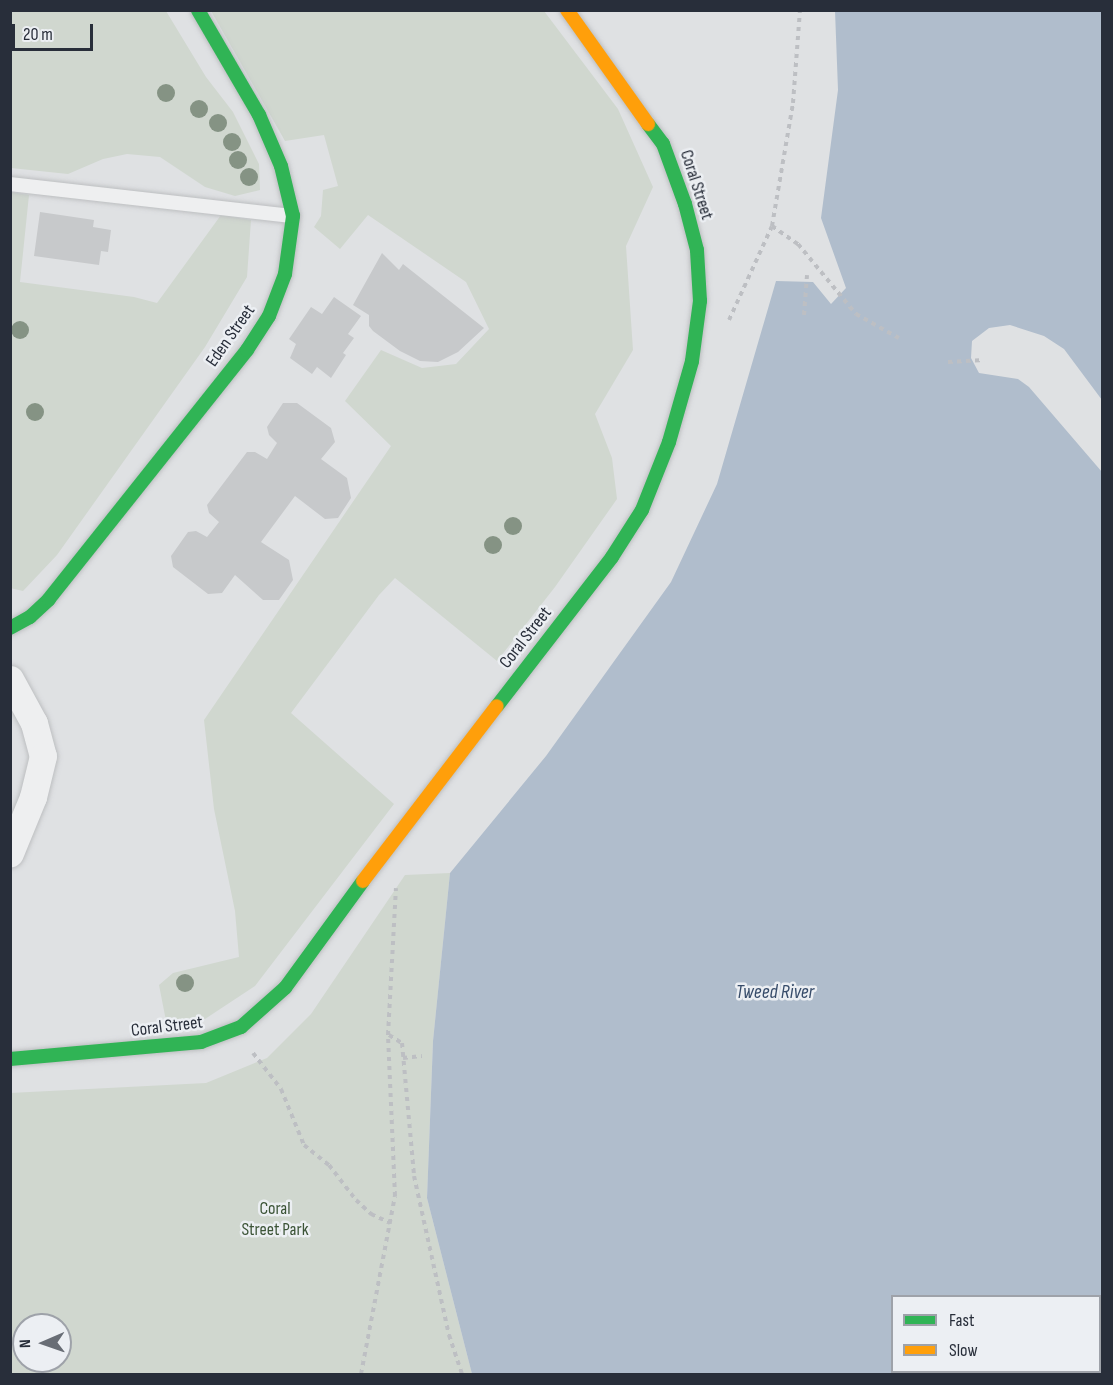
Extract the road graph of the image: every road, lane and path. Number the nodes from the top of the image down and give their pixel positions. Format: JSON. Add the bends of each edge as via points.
{"nodes":[{"id":1,"x":198,"y":10,"type":"edge"},
{"id":2,"x":567,"y":10,"type":"edge"},
{"id":3,"x":10,"y":184,"type":"edge"},
{"id":4,"x":293,"y":216,"type":"junction"},
{"id":5,"x":772,"y":226,"type":"dead end"},
{"id":6,"x":807,"y":275,"type":"dead end"},
{"id":7,"x":804,"y":315,"type":"dead end"},
{"id":8,"x":899,"y":338,"type":"dead end"},
{"id":9,"x":984,"y":360,"type":"dead end"},
{"id":10,"x":948,"y":362,"type":"dead end"},
{"id":11,"x":10,"y":628,"type":"edge"},
{"id":12,"x":10,"y":679,"type":"edge"},
{"id":13,"x":10,"y":853,"type":"edge"},
{"id":14,"x":396,"y":887,"type":"dead end"},
{"id":15,"x":388,"y":1035,"type":"junction"},
{"id":16,"x":253,"y":1053,"type":"dead end"},
{"id":17,"x":423,"y":1056,"type":"dead end"},
{"id":18,"x":403,"y":1058,"type":"junction"},
{"id":19,"x":10,"y":1059,"type":"edge"},
{"id":20,"x":390,"y":1223,"type":"junction"},
{"id":21,"x":361,"y":1374,"type":"edge"},
{"id":22,"x":462,"y":1374,"type":"edge"}],
"edges":[{"from":1,"to":4,"type":"street","name":"Eden Street","via":[[259,115],[281,166]]},
{"from":2,"to":19,"type":"street","name":"Coral Street","via":[[663,144],[697,250],[700,301],[692,361],[669,442],[642,510],[612,557],[393,840],[285,988],[262,1011],[241,1027],[201,1042]]},
{"from":3,"to":4,"type":"lane"},
{"from":4,"to":11,"type":"street","name":"Eden Street","via":[[285,274],[269,316],[247,350],[49,599],[30,617]]},
{"from":5,"to":8,"type":"path","via":[[798,244],[856,314]]},
{"from":6,"to":7,"type":"path"},
{"from":9,"to":10,"type":"path"},
{"from":12,"to":13,"type":"street","via":[[34,723],[44,756]]},
{"from":14,"to":15,"type":"path"},
{"from":15,"to":18,"type":"path","via":[[402,1042]]},
{"from":15,"to":20,"type":"path","via":[[395,1196]]},
{"from":16,"to":20,"type":"path","via":[[281,1089],[304,1144],[329,1165],[371,1214]]},
{"from":17,"to":18,"type":"path"},
{"from":18,"to":22,"type":"path","via":[[414,1176],[449,1335]]},
{"from":20,"to":21,"type":"path"}]}
